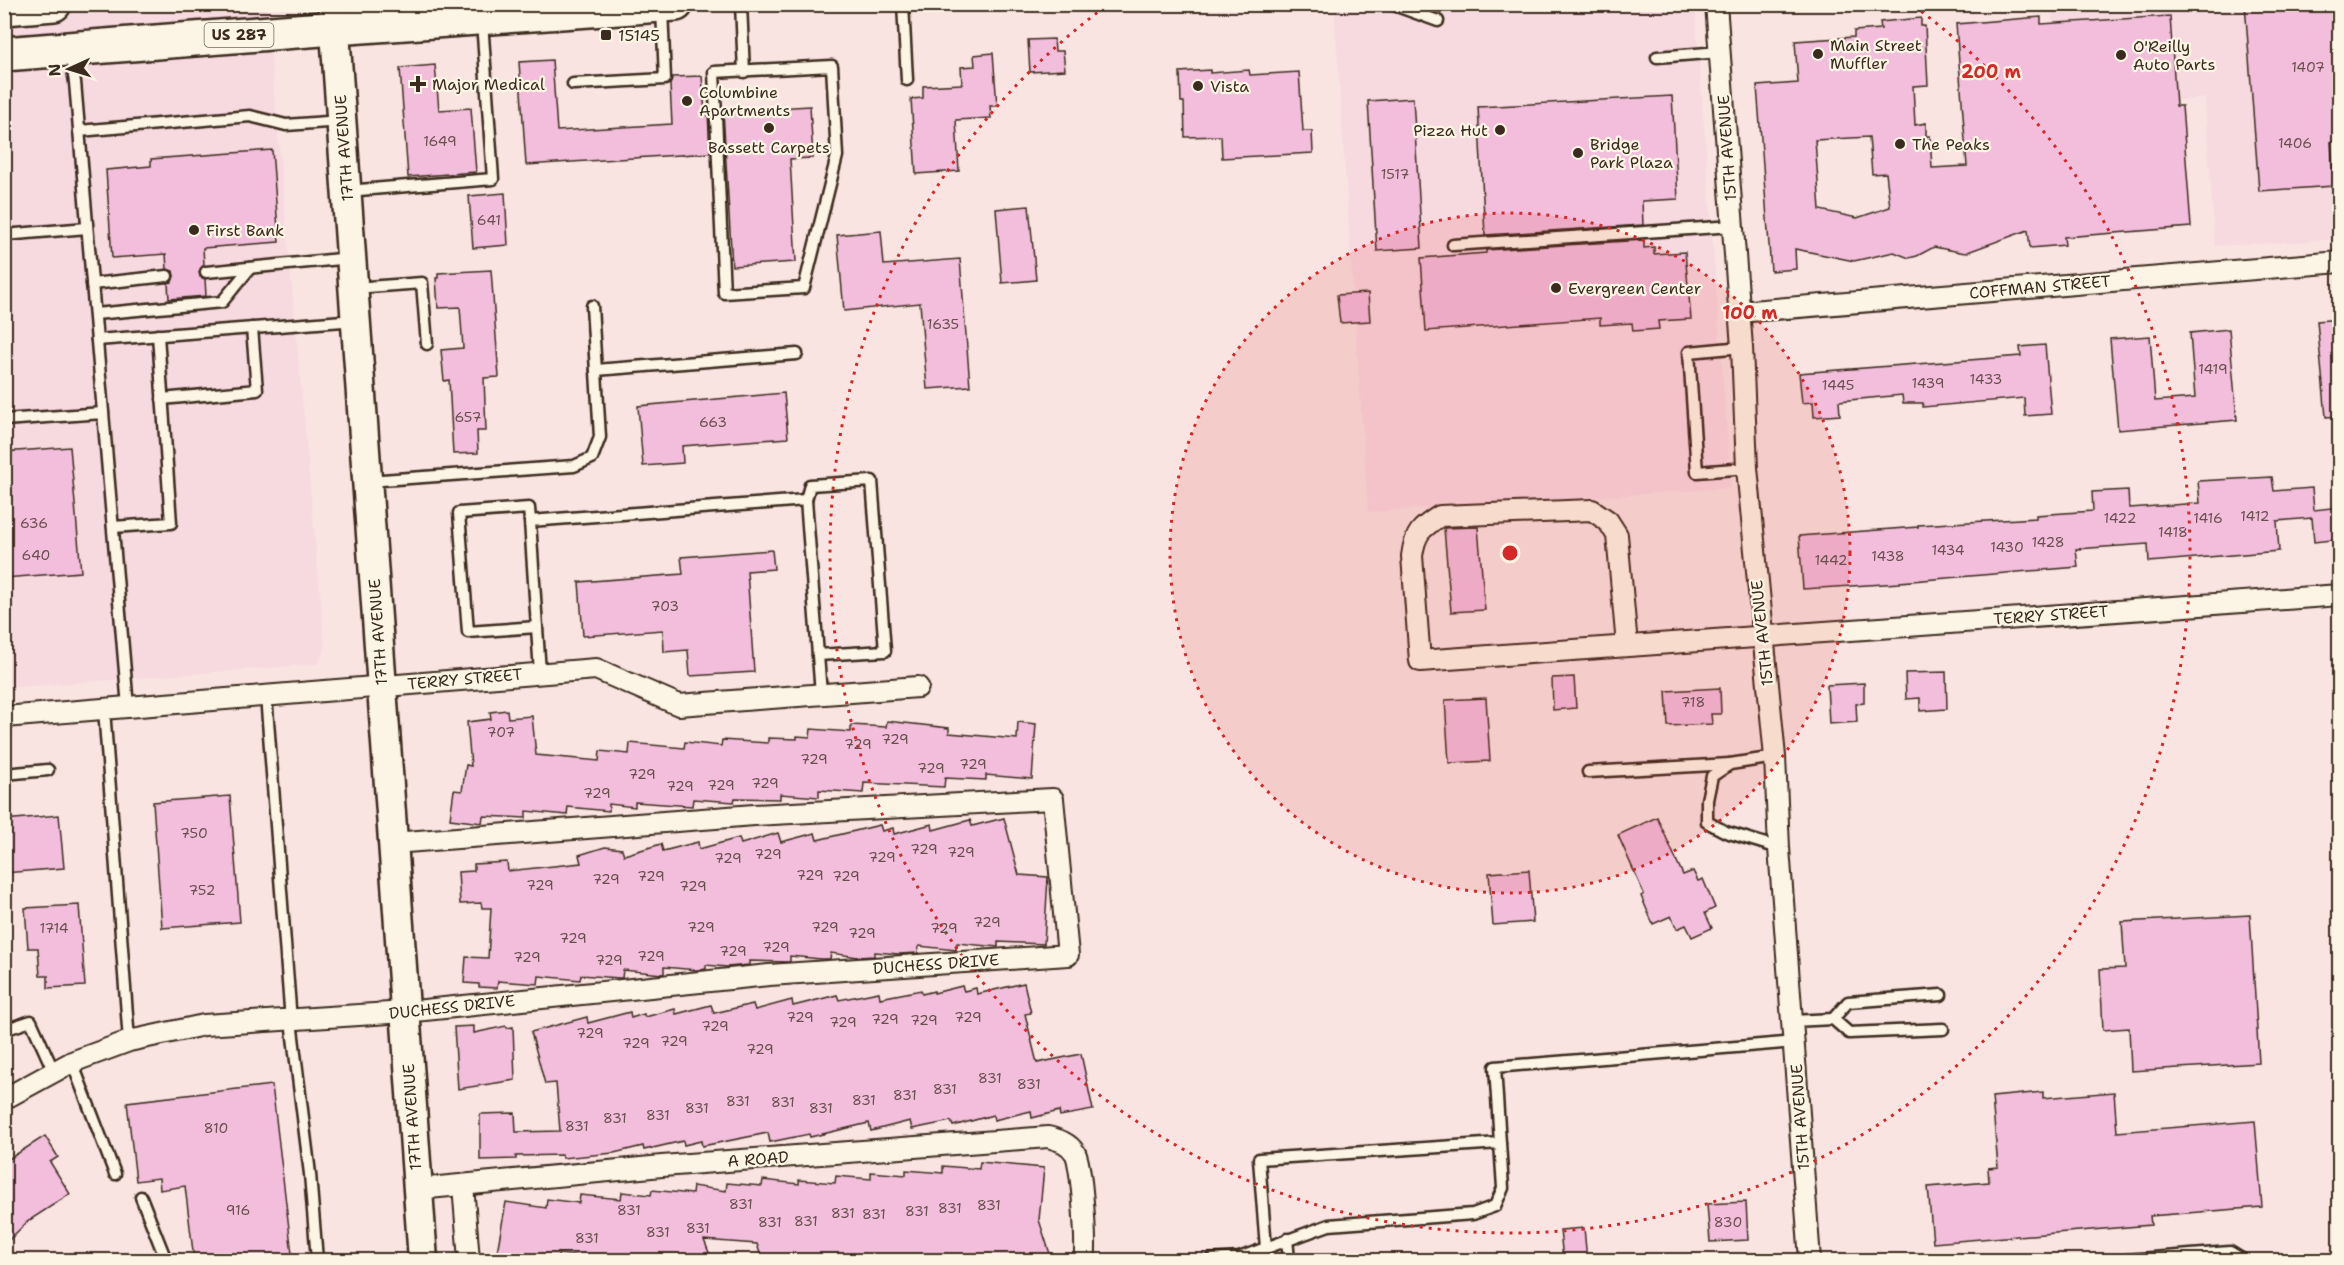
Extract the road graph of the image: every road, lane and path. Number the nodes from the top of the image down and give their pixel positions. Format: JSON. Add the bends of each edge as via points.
{"nodes":[{"id":1,"x":54,"y":4,"type":"edge"},
{"id":2,"x":676,"y":4,"type":"edge"},
{"id":3,"x":741,"y":4,"type":"edge"},
{"id":4,"x":903,"y":4,"type":"edge"},
{"id":5,"x":1716,"y":4,"type":"edge"},
{"id":6,"x":662,"y":5,"type":"edge"},
{"id":7,"x":1391,"y":5,"type":"edge"},
{"id":8,"x":4,"y":8,"type":"edge"},
{"id":9,"x":334,"y":16,"type":"edge"},
{"id":10,"x":482,"y":18,"type":"junction"},
{"id":11,"x":1438,"y":21,"type":"dead end"},
{"id":12,"x":70,"y":49,"type":"junction"},
{"id":13,"x":1720,"y":52,"type":"junction"},
{"id":14,"x":4,"y":54,"type":"edge"},
{"id":15,"x":1657,"y":57,"type":"dead end"},
{"id":16,"x":744,"y":72,"type":"junction"},
{"id":17,"x":907,"y":80,"type":"dead end"},
{"id":18,"x":573,"y":84,"type":"dead end"},
{"id":19,"x":342,"y":121,"type":"junction"},
{"id":20,"x":79,"y":130,"type":"junction"},
{"id":21,"x":347,"y":191,"type":"junction"},
{"id":22,"x":1733,"y":226,"type":"junction"},
{"id":23,"x":87,"y":228,"type":"junction"},
{"id":24,"x":4,"y":235,"type":"edge"},
{"id":25,"x":1453,"y":245,"type":"dead end"},
{"id":26,"x":351,"y":258,"type":"junction"},
{"id":27,"x":2340,"y":262,"type":"edge"},
{"id":28,"x":250,"y":268,"type":"junction"},
{"id":29,"x":206,"y":272,"type":"dead end"},
{"id":30,"x":167,"y":276,"type":"dead end"},
{"id":31,"x":92,"y":284,"type":"junction"},
{"id":32,"x":354,"y":288,"type":"junction"},
{"id":33,"x":592,"y":306,"type":"dead end"},
{"id":34,"x":1740,"y":312,"type":"junction"},
{"id":35,"x":95,"y":314,"type":"junction"},
{"id":36,"x":356,"y":320,"type":"junction"},
{"id":37,"x":252,"y":328,"type":"junction"},
{"id":38,"x":158,"y":335,"type":"junction"},
{"id":39,"x":97,"y":340,"type":"junction"},
{"id":40,"x":427,"y":344,"type":"dead end"},
{"id":41,"x":1742,"y":347,"type":"junction"},
{"id":42,"x":797,"y":354,"type":"dead end"},
{"id":43,"x":596,"y":370,"type":"junction"},
{"id":44,"x":162,"y":399,"type":"junction"},
{"id":45,"x":103,"y":413,"type":"junction"},
{"id":46,"x":4,"y":420,"type":"edge"},
{"id":47,"x":1747,"y":468,"type":"junction"},
{"id":48,"x":367,"y":481,"type":"junction"},
{"id":49,"x":806,"y":500,"type":"junction"},
{"id":50,"x":530,"y":521,"type":"junction"},
{"id":51,"x":113,"y":526,"type":"junction"},
{"id":52,"x":2340,"y":595,"type":"edge"},
{"id":53,"x":537,"y":627,"type":"junction"},
{"id":54,"x":1762,"y":635,"type":"junction"},
{"id":55,"x":1627,"y":645,"type":"junction"},
{"id":56,"x":818,"y":655,"type":"junction"},
{"id":57,"x":540,"y":673,"type":"junction"},
{"id":58,"x":382,"y":686,"type":"junction"},
{"id":59,"x":918,"y":687,"type":"dead end"},
{"id":60,"x":821,"y":694,"type":"junction"},
{"id":61,"x":266,"y":695,"type":"junction"},
{"id":62,"x":128,"y":707,"type":"junction"},
{"id":63,"x":104,"y":709,"type":"junction"},
{"id":64,"x":4,"y":717,"type":"edge"},
{"id":65,"x":1775,"y":757,"type":"junction"},
{"id":66,"x":1730,"y":764,"type":"junction"},
{"id":67,"x":48,"y":770,"type":"dead end"},
{"id":68,"x":1588,"y":771,"type":"dead end"},
{"id":69,"x":4,"y":774,"type":"edge"},
{"id":70,"x":393,"y":843,"type":"junction"},
{"id":71,"x":1779,"y":848,"type":"junction"},
{"id":72,"x":1941,"y":995,"type":"dead end"},
{"id":73,"x":405,"y":1012,"type":"junction"},
{"id":74,"x":1833,"y":1019,"type":"junction"},
{"id":75,"x":291,"y":1021,"type":"junction"},
{"id":76,"x":1793,"y":1021,"type":"junction"},
{"id":77,"x":1943,"y":1029,"type":"dead end"},
{"id":78,"x":4,"y":1030,"type":"edge"},
{"id":79,"x":129,"y":1041,"type":"junction"},
{"id":80,"x":1795,"y":1042,"type":"junction"},
{"id":81,"x":63,"y":1067,"type":"junction"},
{"id":82,"x":4,"y":1100,"type":"edge"},
{"id":83,"x":1500,"y":1143,"type":"junction"},
{"id":84,"x":115,"y":1174,"type":"dead end"},
{"id":85,"x":463,"y":1185,"type":"junction"},
{"id":86,"x":418,"y":1189,"type":"junction"},
{"id":87,"x":141,"y":1197,"type":"dead end"},
{"id":88,"x":1287,"y":1239,"type":"junction"},
{"id":89,"x":1266,"y":1248,"type":"junction"},
{"id":90,"x":166,"y":1260,"type":"edge"},
{"id":91,"x":316,"y":1260,"type":"edge"},
{"id":92,"x":423,"y":1260,"type":"edge"},
{"id":93,"x":469,"y":1260,"type":"edge"},
{"id":94,"x":1084,"y":1260,"type":"edge"},
{"id":95,"x":1210,"y":1260,"type":"edge"},
{"id":96,"x":1289,"y":1260,"type":"edge"},
{"id":97,"x":1810,"y":1260,"type":"edge"},
{"id":98,"x":2126,"y":1260,"type":"edge"},
{"id":99,"x":2243,"y":1260,"type":"edge"}],
"edges":[{"from":1,"to":8,"type":"highway"},
{"from":2,"to":6,"type":"highway","number":"US 287"},
{"from":3,"to":16,"type":"lane"},
{"from":4,"to":17,"type":"lane"},
{"from":5,"to":13,"type":"street","name":"15TH AVENUE"},
{"from":6,"to":10,"type":"highway","number":"US 287"},
{"from":6,"to":18,"type":"lane","via":[[665,79]]},
{"from":7,"to":11,"type":"lane"},
{"from":9,"to":10,"type":"highway","number":"US 287"},
{"from":9,"to":12,"type":"highway","number":"US 287"},
{"from":9,"to":19,"type":"main road","name":"17TH AVENUE"},
{"from":10,"to":21,"type":"lane","via":[[493,179]]},
{"from":12,"to":14,"type":"highway","number":"US 287"},
{"from":12,"to":20,"type":"lane"},
{"from":13,"to":15,"type":"lane"},
{"from":13,"to":22,"type":"street","name":"15TH AVENUE"},
{"from":16,"to":16,"type":"lane","via":[[832,66],[837,156],[804,288],[724,293],[714,72]]},
{"from":19,"to":20,"type":"lane","via":[[286,125],[250,116]]},
{"from":19,"to":21,"type":"main road","name":"17TH AVENUE"},
{"from":20,"to":23,"type":"lane"},
{"from":21,"to":26,"type":"main road","name":"17TH AVENUE"},
{"from":22,"to":25,"type":"lane"},
{"from":22,"to":34,"type":"street","name":"15TH AVENUE"},
{"from":23,"to":24,"type":"lane"},
{"from":23,"to":31,"type":"lane"},
{"from":26,"to":28,"type":"lane"},
{"from":26,"to":32,"type":"main road","name":"17TH AVENUE"},
{"from":27,"to":34,"type":"street","name":"COFFMAN STREET"},
{"from":28,"to":29,"type":"lane"},
{"from":28,"to":35,"type":"lane","via":[[222,302]]},
{"from":30,"to":31,"type":"lane"},
{"from":31,"to":35,"type":"lane"},
{"from":32,"to":36,"type":"main road","name":"17TH AVENUE"},
{"from":32,"to":40,"type":"lane","via":[[422,283]]},
{"from":33,"to":43,"type":"lane"},
{"from":34,"to":41,"type":"street","name":"15TH AVENUE"},
{"from":35,"to":39,"type":"lane"},
{"from":36,"to":37,"type":"lane"},
{"from":36,"to":48,"type":"main road","name":"17TH AVENUE"},
{"from":37,"to":38,"type":"lane"},
{"from":37,"to":44,"type":"lane","via":[[257,390]]},
{"from":38,"to":39,"type":"lane"},
{"from":38,"to":44,"type":"lane"},
{"from":39,"to":45,"type":"lane"},
{"from":41,"to":47,"type":"street","name":"15TH AVENUE"},
{"from":41,"to":47,"type":"lane","via":[[1689,352],[1697,472]]},
{"from":42,"to":43,"type":"lane"},
{"from":43,"to":48,"type":"lane","via":[[600,437],[592,458],[574,466]]},
{"from":44,"to":51,"type":"lane","via":[[171,523]]},
{"from":45,"to":46,"type":"lane"},
{"from":45,"to":51,"type":"lane"},
{"from":47,"to":54,"type":"street","name":"15TH AVENUE"},
{"from":48,"to":58,"type":"main road","name":"17TH AVENUE"},
{"from":49,"to":50,"type":"lane"},
{"from":49,"to":56,"type":"lane"},
{"from":49,"to":56,"type":"lane","via":[[810,485],[872,481],[885,651]]},
{"from":50,"to":53,"type":"lane"},
{"from":50,"to":53,"type":"lane","via":[[529,508],[459,513],[468,632]]},
{"from":51,"to":62,"type":"lane"},
{"from":52,"to":54,"type":"street","name":"TERRY STREET"},
{"from":53,"to":57,"type":"lane"},
{"from":54,"to":55,"type":"street","name":"TERRY STREET"},
{"from":54,"to":65,"type":"street","name":"15TH AVENUE"},
{"from":55,"to":55,"type":"street","name":"TERRY STREET","via":[[1420,661],[1414,542],[1423,527],[1440,516],[1592,510],[1608,521],[1617,536]]},
{"from":56,"to":60,"type":"lane"},
{"from":57,"to":58,"type":"street","name":"TERRY STREET"},
{"from":57,"to":60,"type":"street","name":"TERRY STREET","via":[[596,669],[679,705]]},
{"from":58,"to":61,"type":"street","name":"TERRY STREET"},
{"from":58,"to":70,"type":"main road","name":"17TH AVENUE"},
{"from":59,"to":60,"type":"street","name":"TERRY STREET"},
{"from":61,"to":62,"type":"street","name":"TERRY STREET"},
{"from":61,"to":75,"type":"lane"},
{"from":62,"to":63,"type":"street","name":"TERRY STREET"},
{"from":63,"to":64,"type":"street","name":"TERRY STREET"},
{"from":63,"to":79,"type":"lane"},
{"from":65,"to":66,"type":"lane"},
{"from":65,"to":71,"type":"street","name":"15TH AVENUE"},
{"from":66,"to":68,"type":"lane"},
{"from":66,"to":71,"type":"lane","via":[[1712,776],[1707,822]]},
{"from":67,"to":69,"type":"lane"},
{"from":70,"to":73,"type":"main road","name":"17TH AVENUE"},
{"from":70,"to":73,"type":"street","name":"DUCHESS DRIVE","via":[[754,815],[1053,799],[1068,955],[769,975]]},
{"from":71,"to":76,"type":"street","name":"15TH AVENUE"},
{"from":72,"to":74,"type":"lane","via":[[1848,1002]]},
{"from":73,"to":75,"type":"street","name":"DUCHESS DRIVE"},
{"from":73,"to":86,"type":"main road","name":"17TH AVENUE"},
{"from":74,"to":76,"type":"lane"},
{"from":74,"to":77,"type":"lane","via":[[1849,1033]]},
{"from":75,"to":79,"type":"street","name":"DUCHESS DRIVE","via":[[204,1025]]},
{"from":75,"to":91,"type":"lane"},
{"from":76,"to":80,"type":"street","name":"15TH AVENUE"},
{"from":78,"to":81,"type":"lane","via":[[31,1021]]},
{"from":79,"to":81,"type":"street","name":"DUCHESS DRIVE"},
{"from":80,"to":83,"type":"lane","via":[[1495,1067]]},
{"from":80,"to":97,"type":"street","name":"15TH AVENUE"},
{"from":81,"to":82,"type":"street","name":"DUCHESS DRIVE"},
{"from":81,"to":84,"type":"lane"},
{"from":83,"to":88,"type":"lane","via":[[1503,1188],[1495,1206],[1473,1214],[1329,1225]]},
{"from":83,"to":89,"type":"lane","via":[[1259,1160]]},
{"from":85,"to":86,"type":"street","name":"A ROAD"},
{"from":85,"to":93,"type":"street"},
{"from":85,"to":94,"type":"street","name":"A ROAD","via":[[1048,1137],[1065,1142],[1077,1155]]},
{"from":86,"to":92,"type":"main road","name":"17TH AVENUE"},
{"from":87,"to":90,"type":"lane"},
{"from":88,"to":89,"type":"lane"},
{"from":88,"to":96,"type":"lane"},
{"from":89,"to":95,"type":"lane","via":[[1239,1258]]},
{"from":98,"to":99,"type":"lane","via":[[2230,1252]]}]}
